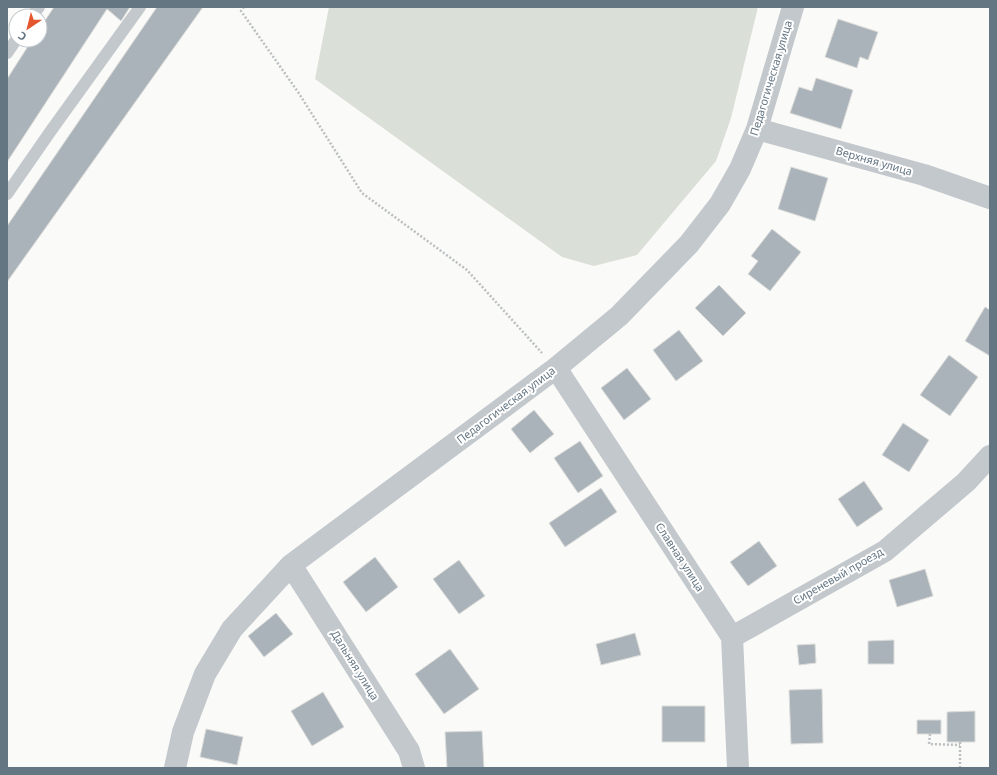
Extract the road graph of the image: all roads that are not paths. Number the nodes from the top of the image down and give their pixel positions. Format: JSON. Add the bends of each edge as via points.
{"nodes":[{"id":1,"x":140,"y":7,"type":"edge"},
{"id":2,"x":793,"y":7,"type":"edge"},
{"id":3,"x":757,"y":129,"type":"junction"},
{"id":4,"x":7,"y":194,"type":"edge"},
{"id":5,"x":990,"y":198,"type":"edge"},
{"id":6,"x":556,"y":368,"type":"junction"},
{"id":7,"x":990,"y":456,"type":"edge"},
{"id":8,"x":291,"y":565,"type":"junction"},
{"id":9,"x":732,"y":637,"type":"junction"},
{"id":10,"x":175,"y":768,"type":"edge"},
{"id":11,"x":414,"y":768,"type":"edge"},
{"id":12,"x":738,"y":768,"type":"edge"}],
"edges":[{"from":1,"to":4,"type":"lane"},
{"from":2,"to":3,"type":"street","name":"Педагогическая улица"},
{"from":3,"to":5,"type":"street","name":"Верхняя улица","via":[[924,175]]},
{"from":3,"to":6,"type":"street","name":"Педагогическая улица","via":[[740,169],[720,204],[689,244],[619,316]]},
{"from":6,"to":8,"type":"street","name":"Педагогическая улица"},
{"from":6,"to":9,"type":"street","name":"Славная улица"},
{"from":7,"to":9,"type":"street","name":"Сиреневый проезд","via":[[966,482],[885,551]]},
{"from":8,"to":10,"type":"street","name":"Педагогическая улица","via":[[232,629],[205,674],[182,732]]},
{"from":8,"to":11,"type":"street","name":"Дальняя улица","via":[[409,750]]},
{"from":9,"to":12,"type":"street"}]}
